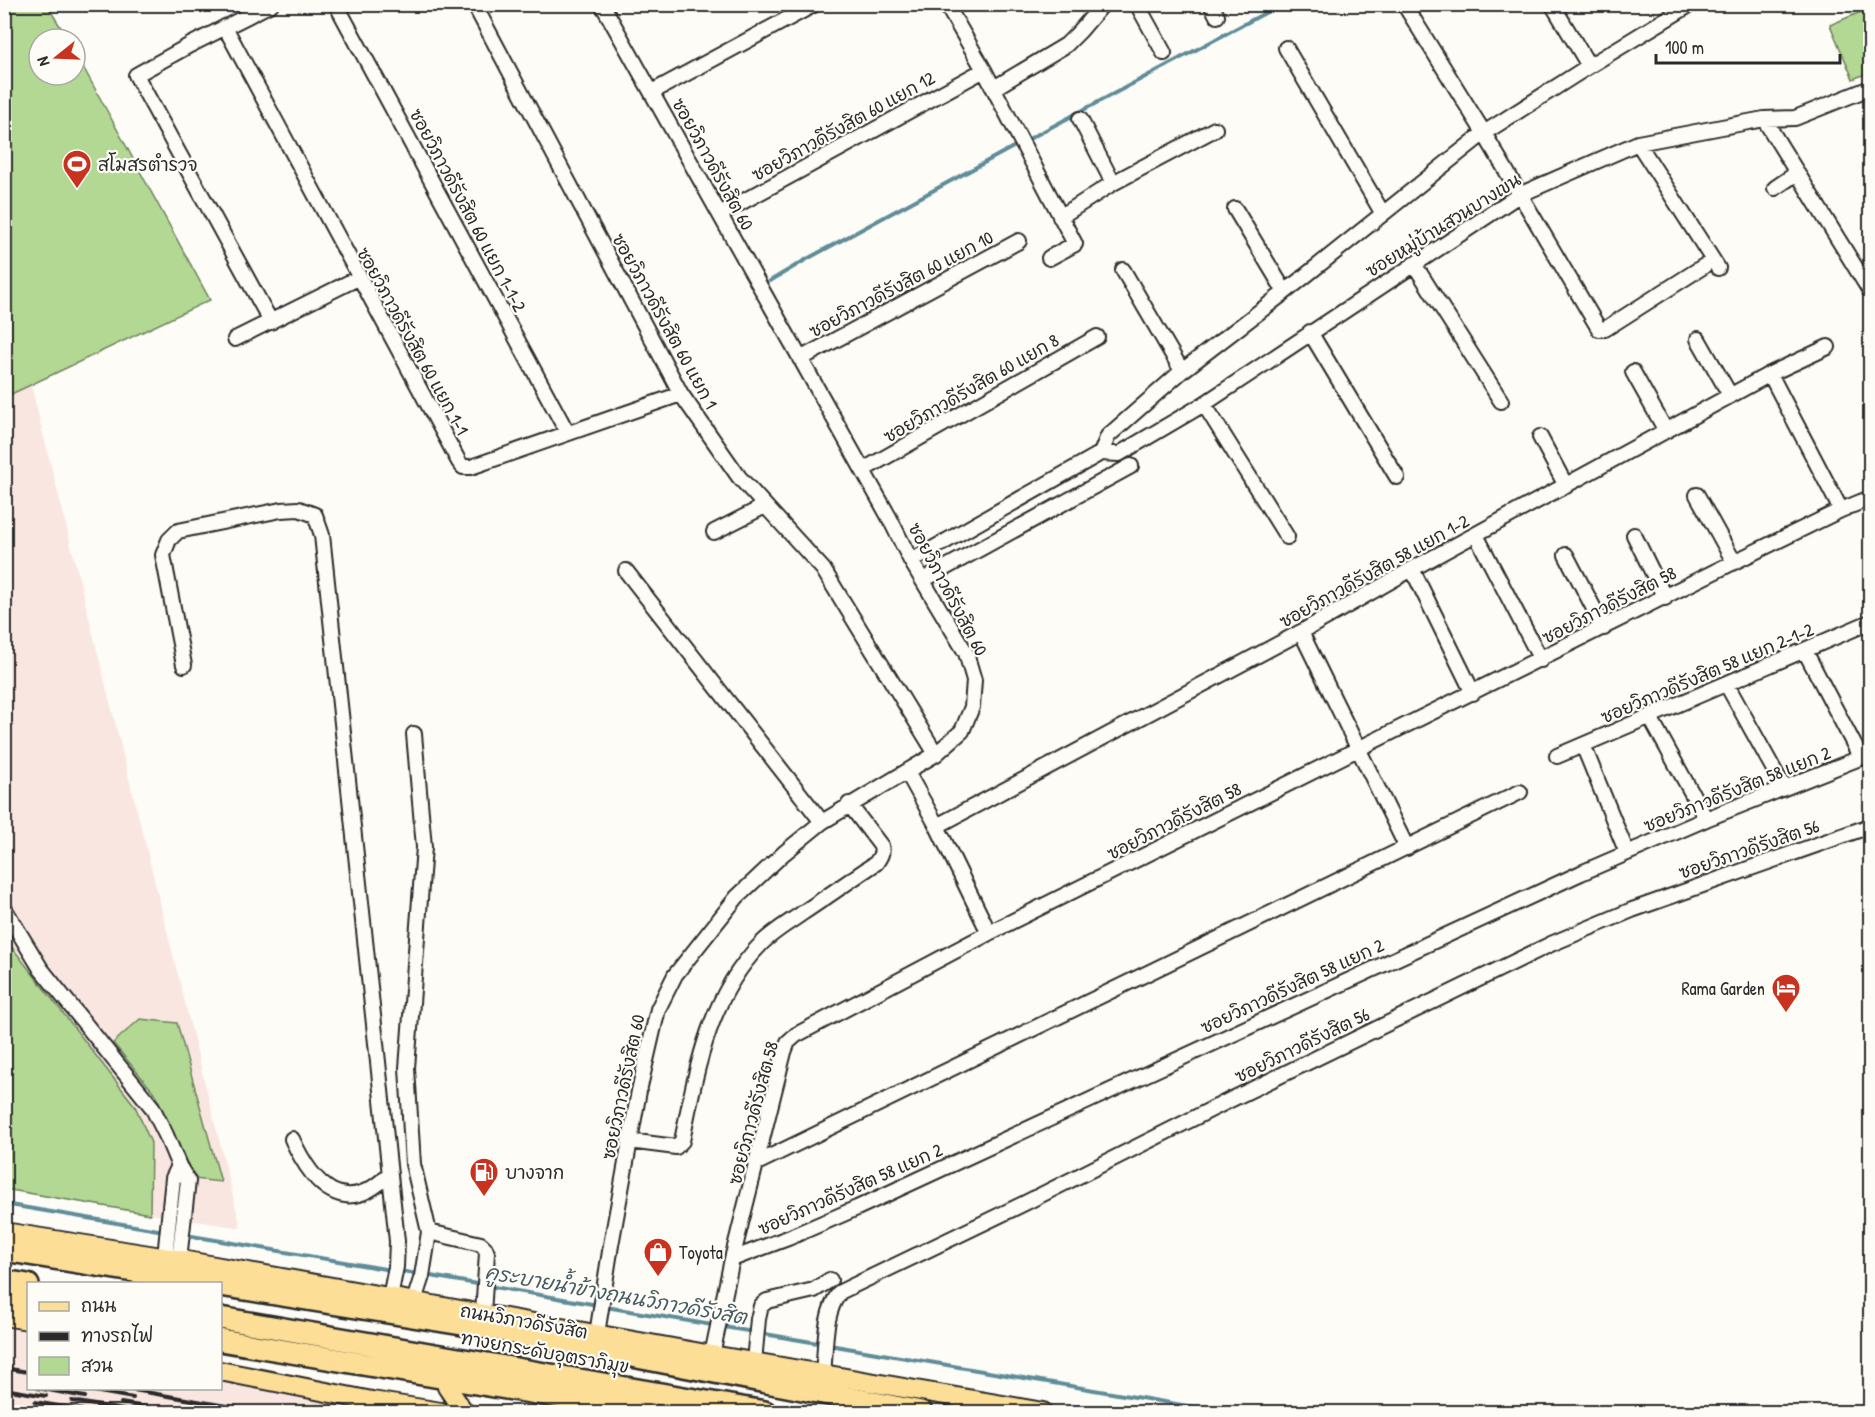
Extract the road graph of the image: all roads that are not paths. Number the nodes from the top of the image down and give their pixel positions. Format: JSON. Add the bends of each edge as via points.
{"nodes":[{"id":1,"x":271,"y":4,"type":"edge"},
{"id":2,"x":336,"y":4,"type":"edge"},
{"id":3,"x":474,"y":4,"type":"edge"},
{"id":4,"x":602,"y":4,"type":"edge"},
{"id":5,"x":815,"y":4,"type":"edge"},
{"id":6,"x":946,"y":4,"type":"edge"},
{"id":7,"x":1103,"y":4,"type":"edge"},
{"id":8,"x":1137,"y":4,"type":"edge"},
{"id":9,"x":1404,"y":4,"type":"edge"},
{"id":10,"x":1552,"y":4,"type":"edge"},
{"id":11,"x":1691,"y":4,"type":"edge"},
{"id":12,"x":225,"y":27,"type":"junction"},
{"id":13,"x":1286,"y":48,"type":"dead end"},
{"id":14,"x":1164,"y":53,"type":"dead end"},
{"id":15,"x":1588,"y":66,"type":"junction"},
{"id":16,"x":984,"y":70,"type":"junction"},
{"id":17,"x":1870,"y":87,"type":"edge"},
{"id":18,"x":993,"y":88,"type":"junction"},
{"id":19,"x":652,"y":92,"type":"junction"},
{"id":20,"x":1764,"y":118,"type":"junction"},
{"id":21,"x":1080,"y":119,"type":"dead end"},
{"id":22,"x":1215,"y":129,"type":"dead end"},
{"id":23,"x":1484,"y":133,"type":"junction"},
{"id":24,"x":1638,"y":143,"type":"junction"},
{"id":25,"x":1797,"y":173,"type":"junction"},
{"id":26,"x":1113,"y":183,"type":"junction"},
{"id":27,"x":1775,"y":188,"type":"dead end"},
{"id":28,"x":1519,"y":195,"type":"junction"},
{"id":29,"x":1235,"y":209,"type":"dead end"},
{"id":30,"x":720,"y":214,"type":"junction"},
{"id":31,"x":1383,"y":214,"type":"junction"},
{"id":32,"x":1060,"y":217,"type":"junction"},
{"id":33,"x":1019,"y":241,"type":"dead end"},
{"id":34,"x":1049,"y":258,"type":"dead end"},
{"id":35,"x":1414,"y":264,"type":"junction"},
{"id":36,"x":1123,"y":270,"type":"dead end"},
{"id":37,"x":358,"y":278,"type":"junction"},
{"id":38,"x":1870,"y":291,"type":"edge"},
{"id":39,"x":1285,"y":292,"type":"junction"},
{"id":40,"x":271,"y":321,"type":"junction"},
{"id":41,"x":1310,"y":332,"type":"junction"},
{"id":42,"x":1097,"y":337,"type":"dead end"},
{"id":43,"x":235,"y":339,"type":"dead end"},
{"id":44,"x":1698,"y":339,"type":"dead end"},
{"id":45,"x":1828,"y":347,"type":"dead end"},
{"id":46,"x":800,"y":359,"type":"junction"},
{"id":47,"x":1182,"y":371,"type":"junction"},
{"id":48,"x":1633,"y":372,"type":"dead end"},
{"id":49,"x":1770,"y":374,"type":"junction"},
{"id":50,"x":681,"y":394,"type":"junction"},
{"id":51,"x":1730,"y":395,"type":"junction"},
{"id":52,"x":1501,"y":401,"type":"dead end"},
{"id":53,"x":1204,"y":404,"type":"junction"},
{"id":54,"x":1666,"y":431,"type":"junction"},
{"id":55,"x":567,"y":432,"type":"junction"},
{"id":56,"x":1540,"y":437,"type":"dead end"},
{"id":57,"x":1101,"y":453,"type":"junction"},
{"id":58,"x":1131,"y":466,"type":"dead end"},
{"id":59,"x":863,"y":470,"type":"junction"},
{"id":60,"x":1396,"y":477,"type":"dead end"},
{"id":61,"x":1566,"y":486,"type":"junction"},
{"id":62,"x":1697,"y":495,"type":"dead end"},
{"id":63,"x":1870,"y":498,"type":"edge"},
{"id":64,"x":765,"y":506,"type":"junction"},
{"id":65,"x":1840,"y":510,"type":"junction"},
{"id":66,"x":714,"y":532,"type":"dead end"},
{"id":67,"x":1476,"y":535,"type":"junction"},
{"id":68,"x":1634,"y":535,"type":"dead end"},
{"id":69,"x":1287,"y":537,"type":"dead end"},
{"id":70,"x":1566,"y":555,"type":"dead end"},
{"id":71,"x":911,"y":561,"type":"junction"},
{"id":72,"x":1734,"y":562,"type":"junction"},
{"id":73,"x":1412,"y":569,"type":"junction"},
{"id":74,"x":626,"y":571,"type":"dead end"},
{"id":75,"x":923,"y":580,"type":"junction"},
{"id":76,"x":1665,"y":598,"type":"junction"},
{"id":77,"x":1870,"y":622,"type":"edge"},
{"id":78,"x":1604,"y":628,"type":"junction"},
{"id":79,"x":1301,"y":632,"type":"junction"},
{"id":80,"x":1805,"y":651,"type":"junction"},
{"id":81,"x":1541,"y":660,"type":"junction"},
{"id":82,"x":184,"y":664,"type":"dead end"},
{"id":83,"x":1727,"y":685,"type":"junction"},
{"id":84,"x":1473,"y":693,"type":"junction"},
{"id":85,"x":1650,"y":717,"type":"junction"},
{"id":86,"x":414,"y":734,"type":"dead end"},
{"id":87,"x":1583,"y":745,"type":"junction"},
{"id":88,"x":1358,"y":749,"type":"junction"},
{"id":89,"x":936,"y":754,"type":"junction"},
{"id":90,"x":1557,"y":756,"type":"dead end"},
{"id":91,"x":1866,"y":756,"type":"edge"},
{"id":92,"x":907,"y":772,"type":"junction"},
{"id":93,"x":1784,"y":788,"type":"junction"},
{"id":94,"x":1520,"y":792,"type":"dead end"},
{"id":95,"x":849,"y":804,"type":"junction"},
{"id":96,"x":1706,"y":819,"type":"junction"},
{"id":97,"x":822,"y":822,"type":"junction"},
{"id":98,"x":937,"y":826,"type":"junction"},
{"id":99,"x":1870,"y":826,"type":"edge"},
{"id":100,"x":1407,"y":848,"type":"junction"},
{"id":101,"x":1627,"y":853,"type":"junction"},
{"id":102,"x":4,"y":908,"type":"edge"},
{"id":103,"x":989,"y":933,"type":"junction"},
{"id":104,"x":292,"y":1138,"type":"dead end"},
{"id":105,"x":629,"y":1141,"type":"junction"},
{"id":106,"x":758,"y":1163,"type":"junction"},
{"id":107,"x":390,"y":1173,"type":"junction"},
{"id":108,"x":4,"y":1232,"type":"edge"},
{"id":109,"x":429,"y":1232,"type":"junction"},
{"id":110,"x":174,"y":1242,"type":"junction"},
{"id":111,"x":4,"y":1250,"type":"edge"},
{"id":112,"x":732,"y":1259,"type":"junction"},
{"id":113,"x":4,"y":1262,"type":"edge"},
{"id":114,"x":830,"y":1280,"type":"dead end"},
{"id":115,"x":4,"y":1281,"type":"edge"},
{"id":116,"x":127,"y":1282,"type":"edge"},
{"id":117,"x":202,"y":1282,"type":"edge"},
{"id":118,"x":27,"y":1285,"type":"edge"},
{"id":119,"x":222,"y":1285,"type":"edge"},
{"id":120,"x":392,"y":1288,"type":"junction"},
{"id":121,"x":417,"y":1293,"type":"junction"},
{"id":122,"x":222,"y":1297,"type":"edge"},
{"id":123,"x":4,"y":1300,"type":"edge"},
{"id":124,"x":27,"y":1305,"type":"edge"},
{"id":125,"x":484,"y":1305,"type":"junction"},
{"id":126,"x":4,"y":1316,"type":"edge"},
{"id":127,"x":222,"y":1318,"type":"edge"},
{"id":128,"x":27,"y":1320,"type":"edge"},
{"id":129,"x":597,"y":1334,"type":"junction"},
{"id":130,"x":222,"y":1340,"type":"edge"},
{"id":131,"x":222,"y":1350,"type":"edge"},
{"id":132,"x":755,"y":1353,"type":"junction"},
{"id":133,"x":712,"y":1355,"type":"junction"},
{"id":134,"x":824,"y":1365,"type":"junction"},
{"id":135,"x":222,"y":1371,"type":"edge"},
{"id":136,"x":447,"y":1387,"type":"junction"},
{"id":137,"x":441,"y":1413,"type":"edge"},
{"id":138,"x":464,"y":1413,"type":"edge"},
{"id":139,"x":595,"y":1413,"type":"edge"},
{"id":140,"x":649,"y":1413,"type":"edge"},
{"id":141,"x":765,"y":1413,"type":"edge"},
{"id":142,"x":868,"y":1413,"type":"edge"},
{"id":143,"x":921,"y":1413,"type":"edge"},
{"id":144,"x":1043,"y":1413,"type":"edge"}],
"edges":[{"from":1,"to":12,"type":"street"},
{"from":2,"to":55,"type":"street","name":"ซอยวิภาวดีรังสิต 60 แยก 1-1-2"},
{"from":3,"to":50,"type":"street","name":"ซอยวิภาวดีรังสิต 60 แยก 1"},
{"from":4,"to":19,"type":"street","name":"ซอยวิภาวดีรังสิต 60"},
{"from":5,"to":19,"type":"street"},
{"from":6,"to":16,"type":"street"},
{"from":7,"to":18,"type":"street","via":[[1066,45]]},
{"from":8,"to":14,"type":"street"},
{"from":9,"to":23,"type":"street"},
{"from":10,"to":15,"type":"street"},
{"from":11,"to":15,"type":"street","name":"ซอยหมู่บ้านสวนบางเขน"},
{"from":12,"to":37,"type":"street","name":"ซอยวิภาวดีรังสิต 60 แยก 1-1"},
{"from":12,"to":40,"type":"street","via":[[136,75]]},
{"from":13,"to":31,"type":"street"},
{"from":15,"to":23,"type":"street","name":"ซอยหมู่บ้านสวนบางเขน"},
{"from":16,"to":18,"type":"street"},
{"from":16,"to":30,"type":"street","name":"ซอยวิภาวดีรังสิต 60 แยก 12"},
{"from":17,"to":20,"type":"street","name":"ซอยหมู่บ้านสวนบางเขน","via":[[1795,118]]},
{"from":18,"to":32,"type":"street"},
{"from":19,"to":30,"type":"street","name":"ซอยวิภาวดีรังสิต 60"},
{"from":20,"to":24,"type":"street","name":"ซอยหมู่บ้านสวนบางเขน"},
{"from":20,"to":25,"type":"street"},
{"from":21,"to":26,"type":"street"},
{"from":22,"to":26,"type":"street"},
{"from":23,"to":28,"type":"street"},
{"from":23,"to":31,"type":"street","name":"ซอยหมู่บ้านสวนบางเขน"},
{"from":24,"to":28,"type":"street","name":"ซอยหมู่บ้านสวนบางเขน"},
{"from":24,"to":28,"type":"street","via":[[1711,267],[1605,328],[1599,329]]},
{"from":25,"to":27,"type":"street"},
{"from":25,"to":38,"type":"street"},
{"from":26,"to":32,"type":"street"},
{"from":28,"to":35,"type":"street","name":"ซอยหมู่บ้านสวนบางเขน"},
{"from":29,"to":39,"type":"street"},
{"from":30,"to":46,"type":"street","name":"ซอยวิภาวดีรังสิต 60"},
{"from":31,"to":39,"type":"street","name":"ซอยหมู่บ้านสวนบางเขน"},
{"from":32,"to":34,"type":"street","via":[[1075,244]]},
{"from":33,"to":46,"type":"street","name":"ซอยวิภาวดีรังสิต 60 แยก 10"},
{"from":35,"to":41,"type":"street","name":"ซอยหมู่บ้านสวนบางเขน"},
{"from":35,"to":52,"type":"street"},
{"from":36,"to":47,"type":"street"},
{"from":37,"to":40,"type":"street"},
{"from":37,"to":55,"type":"street","name":"ซอยวิภาวดีรังสิต 60 แยก 1-1","via":[[463,467]]},
{"from":39,"to":47,"type":"street","name":"ซอยหมู่บ้านสวนบางเขน"},
{"from":40,"to":43,"type":"street"},
{"from":41,"to":53,"type":"street","name":"ซอยหมู่บ้านสวนบางเขน"},
{"from":41,"to":60,"type":"street"},
{"from":42,"to":59,"type":"street","name":"ซอยวิภาวดีรังสิต 60 แยก 8"},
{"from":44,"to":51,"type":"street"},
{"from":45,"to":49,"type":"street","name":"ซอยวิภาวดีรังสิต 58 แยก 1-2"},
{"from":46,"to":59,"type":"street","name":"ซอยวิภาวดีรังสิต 60"},
{"from":47,"to":57,"type":"street","name":"ซอยหมู่บ้านสวนบางเขน","via":[[1108,436]]},
{"from":48,"to":54,"type":"street"},
{"from":49,"to":51,"type":"street","name":"ซอยวิภาวดีรังสิต 58 แยก 1-2"},
{"from":49,"to":65,"type":"street"},
{"from":50,"to":55,"type":"street","name":"ซอยวิภาวดีรังสิต 60 แยก 1-1"},
{"from":50,"to":64,"type":"street","name":"ซอยวิภาวดีรังสิต 60 แยก 1","via":[[739,477]]},
{"from":51,"to":54,"type":"street","name":"ซอยวิภาวดีรังสิต 58 แยก 1-2"},
{"from":53,"to":57,"type":"street","name":"ซอยหมู่บ้านสวนบางเขน","via":[[1119,454]]},
{"from":53,"to":69,"type":"street"},
{"from":54,"to":61,"type":"street","name":"ซอยวิภาวดีรังสิต 58 แยก 1-2"},
{"from":56,"to":61,"type":"street"},
{"from":57,"to":71,"type":"street","name":"ซอยหมู่บ้านสวนบางเขน"},
{"from":58,"to":75,"type":"street"},
{"from":59,"to":71,"type":"street","name":"ซอยวิภาวดีรังสิต 60"},
{"from":61,"to":67,"type":"street","name":"ซอยวิภาวดีรังสิต 58 แยก 1-2"},
{"from":62,"to":72,"type":"street"},
{"from":63,"to":65,"type":"street","name":"ซอยวิภาวดีรังสิต 58"},
{"from":64,"to":66,"type":"street"},
{"from":64,"to":89,"type":"street","name":"ซอยวิภาวดีรังสิต 60 แยก 1","via":[[823,569]]},
{"from":65,"to":72,"type":"street","name":"ซอยวิภาวดีรังสิต 58"},
{"from":67,"to":73,"type":"street","name":"ซอยวิภาวดีรังสิต 58 แยก 1-2"},
{"from":67,"to":81,"type":"street"},
{"from":68,"to":76,"type":"street"},
{"from":70,"to":78,"type":"street"},
{"from":71,"to":75,"type":"street","name":"ซอยวิภาวดีรังสิต 60"},
{"from":72,"to":76,"type":"street","name":"ซอยวิภาวดีรังสิต 58"},
{"from":73,"to":79,"type":"street","name":"ซอยวิภาวดีรังสิต 58 แยก 1-2"},
{"from":73,"to":84,"type":"street"},
{"from":74,"to":97,"type":"street"},
{"from":75,"to":89,"type":"street","name":"ซอยวิภาวดีรังสิต 60","via":[[966,653],[974,680],[972,707],[962,731]]},
{"from":76,"to":78,"type":"street","name":"ซอยวิภาวดีรังสิต 58"},
{"from":77,"to":80,"type":"street","name":"ซอยวิภาวดีรังสิต 58 แยก 2-1-2"},
{"from":78,"to":81,"type":"street","name":"ซอยวิภาวดีรังสิต 58"},
{"from":79,"to":88,"type":"street"},
{"from":79,"to":98,"type":"street","name":"ซอยวิภาวดีรังสิต 58 แยก 1-2"},
{"from":80,"to":83,"type":"street","name":"ซอยวิภาวดีรังสิต 58 แยก 2-1-2"},
{"from":80,"to":91,"type":"street"},
{"from":81,"to":84,"type":"street","name":"ซอยวิภาวดีรังสิต 58"},
{"from":82,"to":107,"type":"street","via":[[163,555],[169,540],[178,531],[281,510],[299,509],[315,515],[322,535]]},
{"from":83,"to":85,"type":"street","name":"ซอยวิภาวดีรังสิต 58 แยก 2-1-2"},
{"from":83,"to":93,"type":"street"},
{"from":84,"to":88,"type":"street","name":"ซอยวิภาวดีรังสิต 58"},
{"from":85,"to":87,"type":"street","name":"ซอยวิภาวดีรังสิต 58 แยก 2-1-2"},
{"from":85,"to":96,"type":"street"},
{"from":86,"to":109,"type":"street","via":[[424,848],[407,1068],[413,1164]]},
{"from":87,"to":90,"type":"street","name":"ซอยวิภาวดีรังสิต 58 แยก 2-1-2"},
{"from":87,"to":101,"type":"street"},
{"from":88,"to":100,"type":"street"},
{"from":88,"to":103,"type":"street","name":"ซอยวิภาวดีรังสิต 58"},
{"from":89,"to":92,"type":"street","name":"ซอยวิภาวดีรังสิต 60"},
{"from":91,"to":93,"type":"street","name":"ซอยวิภาวดีรังสิต 58 แยก 2"},
{"from":92,"to":95,"type":"street","name":"ซอยวิภาวดีรังสิต 60"},
{"from":92,"to":98,"type":"street"},
{"from":93,"to":96,"type":"street","name":"ซอยวิภาวดีรังสิต 58 แยก 2"},
{"from":94,"to":100,"type":"street"},
{"from":95,"to":97,"type":"street","name":"ซอยวิภาวดีรังสิต 60"},
{"from":95,"to":105,"type":"street","via":[[881,846],[881,856],[761,944],[736,976],[721,1000],[702,1050],[682,1141],[676,1147],[666,1147]]},
{"from":96,"to":101,"type":"street","name":"ซอยวิภาวดีรังสิต 58 แยก 2"},
{"from":97,"to":105,"type":"street","name":"ซอยวิภาวดีรังสิต 60","via":[[736,897],[675,975],[658,1009]]},
{"from":98,"to":103,"type":"street"},
{"from":99,"to":134,"type":"street","name":"ซอยวิภาวดีรังสิต 56","via":[[1632,910],[1551,944],[840,1292],[830,1314]]},
{"from":100,"to":106,"type":"street"},
{"from":101,"to":112,"type":"street","name":"ซอยวิภาวดีรังสิต 58 แยก 2","via":[[857,1208]]},
{"from":102,"to":110,"type":"street","via":[[41,969],[152,1107],[179,1166],[173,1178]]},
{"from":103,"to":106,"type":"street","name":"ซอยวิภาวดีรังสิต 58","via":[[807,1028],[788,1042]]},
{"from":104,"to":107,"type":"street","via":[[302,1161],[335,1193],[351,1197],[379,1184]]},
{"from":105,"to":129,"type":"street","name":"ซอยวิภาวดีรังสิต 60"},
{"from":106,"to":112,"type":"street","name":"ซอยวิภาวดีรังสิต 58"},
{"from":107,"to":120,"type":"street","via":[[397,1241]]},
{"from":108,"to":110,"type":"main road","name":"ถนนวิภาวดีรังสิต"},
{"from":109,"to":121,"type":"street"},
{"from":109,"to":125,"type":"street","via":[[485,1248]]},
{"from":110,"to":120,"type":"main road","name":"ถนนวิภาวดีรังสิต"},
{"from":111,"to":117,"type":"highway"},
{"from":112,"to":133,"type":"street","name":"ซอยวิภาวดีรังสิต 58"},
{"from":113,"to":116,"type":"highway"},
{"from":114,"to":132,"type":"street","via":[[813,1290],[767,1300],[761,1306]]},
{"from":115,"to":118,"type":"highway"},
{"from":119,"to":143,"type":"highway","name":"ถนนวิภาวดีรังสิต","via":[[493,1329]]},
{"from":120,"to":121,"type":"main road","name":"ถนนวิภาวดีรังสิต"},
{"from":121,"to":125,"type":"main road","name":"ถนนวิภาวดีรังสิต"},
{"from":122,"to":142,"type":"highway","name":"ทางยกระดับอุตราภิมุข","via":[[493,1341]]},
{"from":123,"to":124,"type":"highway"},
{"from":125,"to":129,"type":"main road","name":"ถนนวิภาวดีรังสิต"},
{"from":126,"to":128,"type":"main road"},
{"from":127,"to":141,"type":"highway","name":"ทางยกระดับอุตราภิมุข"},
{"from":129,"to":133,"type":"main road","name":"ถนนวิภาวดีรังสิต"},
{"from":130,"to":140,"type":"highway"},
{"from":131,"to":136,"type":"main road"},
{"from":132,"to":133,"type":"main road","name":"ถนนวิภาวดีรังสิต"},
{"from":132,"to":134,"type":"main road","name":"ถนนวิภาวดีรังสิต"},
{"from":134,"to":144,"type":"main road","name":"ถนนวิภาวดีรังสิต"},
{"from":135,"to":137,"type":"main road"},
{"from":136,"to":138,"type":"main road"},
{"from":136,"to":139,"type":"main road"}]}
